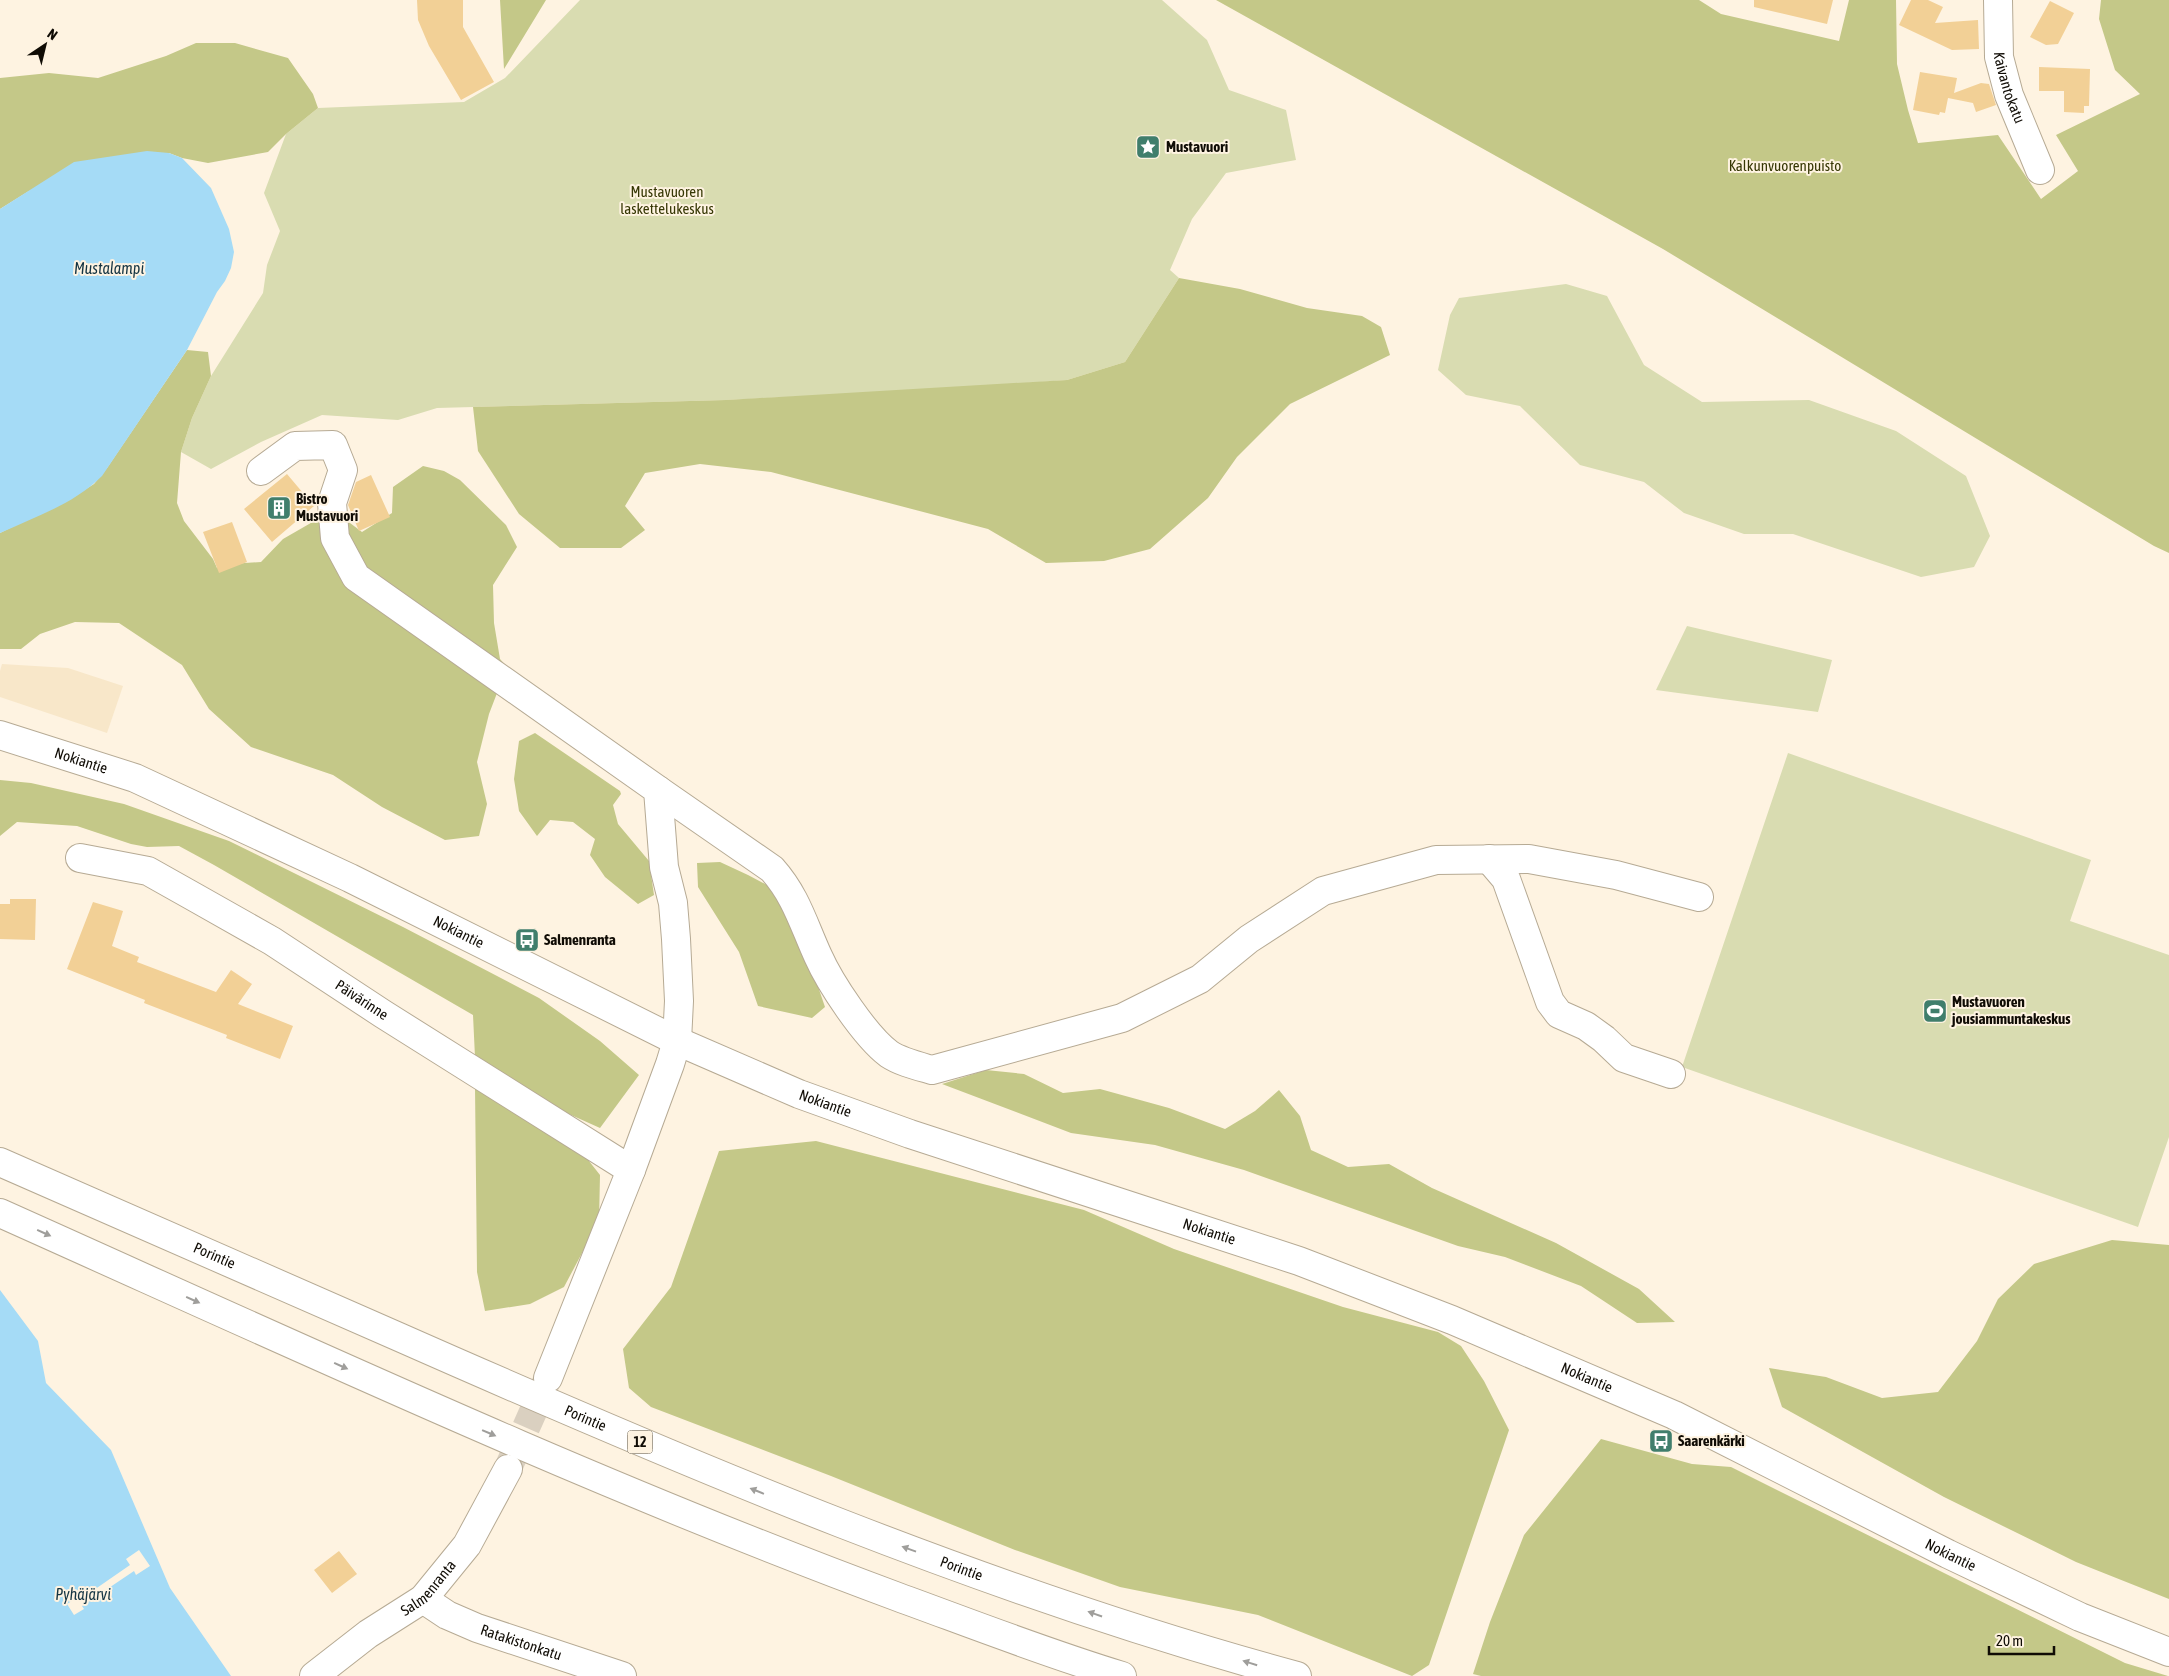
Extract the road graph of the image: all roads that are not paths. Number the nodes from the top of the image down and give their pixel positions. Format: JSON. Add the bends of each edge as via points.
{"nodes":[{"id":1,"x":1998,"y":0,"type":"edge"},
{"id":2,"x":2040,"y":170,"type":"dead end"},
{"id":3,"x":261,"y":471,"type":"dead end"},
{"id":4,"x":0,"y":735,"type":"edge"},
{"id":5,"x":0,"y":750,"type":"edge"},
{"id":6,"x":658,"y":790,"type":"junction"},
{"id":7,"x":242,"y":827,"type":"junction"},
{"id":8,"x":80,"y":858,"type":"dead end"},
{"id":9,"x":1489,"y":859,"type":"junction"},
{"id":10,"x":1699,"y":897,"type":"dead end"},
{"id":11,"x":677,"y":1041,"type":"junction"},
{"id":12,"x":1671,"y":1074,"type":"dead end"},
{"id":13,"x":0,"y":1162,"type":"edge"},
{"id":14,"x":632,"y":1170,"type":"junction"},
{"id":15,"x":0,"y":1214,"type":"edge"},
{"id":16,"x":548,"y":1378,"type":"tunnel mouth"},
{"id":17,"x":508,"y":1468,"type":"tunnel mouth"},
{"id":18,"x":423,"y":1599,"type":"junction"},
{"id":19,"x":2169,"y":1652,"type":"edge"},
{"id":20,"x":314,"y":1676,"type":"edge"},
{"id":21,"x":622,"y":1676,"type":"edge"},
{"id":22,"x":1122,"y":1676,"type":"edge"},
{"id":23,"x":1297,"y":1676,"type":"edge"}],
"edges":[{"from":1,"to":2,"type":"main road","name":"Kaivantokatu","via":[[1999,57],[2012,102]]},
{"from":3,"to":6,"type":"main road","via":[[295,446],[333,445],[343,470],[332,503],[335,538],[356,577]]},
{"from":4,"to":7,"type":"main road","name":"Nokiantie","via":[[135,778]]},
{"from":5,"to":7,"type":"main road","name":"Nokiantie"},
{"from":6,"to":9,"type":"main road","via":[[772,869],[786,885],[836,989],[873,1038],[890,1054],[932,1070],[1122,1018],[1200,979],[1249,939],[1323,891],[1436,860]]},
{"from":6,"to":11,"type":"main road","via":[[664,867],[673,903],[676,939]]},
{"from":7,"to":11,"type":"main road","name":"Nokiantie"},
{"from":8,"to":14,"type":"main road","name":"Päivärinne","via":[[148,871],[196,898],[272,942]]},
{"from":9,"to":10,"type":"main road","via":[[1529,859],[1558,864],[1616,875]]},
{"from":9,"to":12,"type":"main road","via":[[1506,879],[1550,1002],[1559,1014],[1586,1026],[1624,1058]]},
{"from":11,"to":14,"type":"main road"},
{"from":11,"to":19,"type":"main road","name":"Nokiantie","via":[[799,1094],[910,1134],[1299,1261],[1452,1320],[1674,1415],[2080,1617]]},
{"from":23,"to":13,"type":"main road","name":"Porintie","number":"12","one_way":true,"via":[[1101,1616],[819,1516],[672,1456]]},
{"from":14,"to":16,"type":"main road"},
{"from":15,"to":22,"type":"main road","one_way":true,"via":[[653,1503],[815,1567]]},
{"from":17,"to":18,"type":"main road","name":"Salmenranta","via":[[467,1545]]},
{"from":18,"to":20,"type":"main road","name":"Salmenranta","via":[[368,1634]]},
{"from":18,"to":21,"type":"main road","name":"Ratakistonkatu","via":[[447,1615],[477,1628]]}]}
